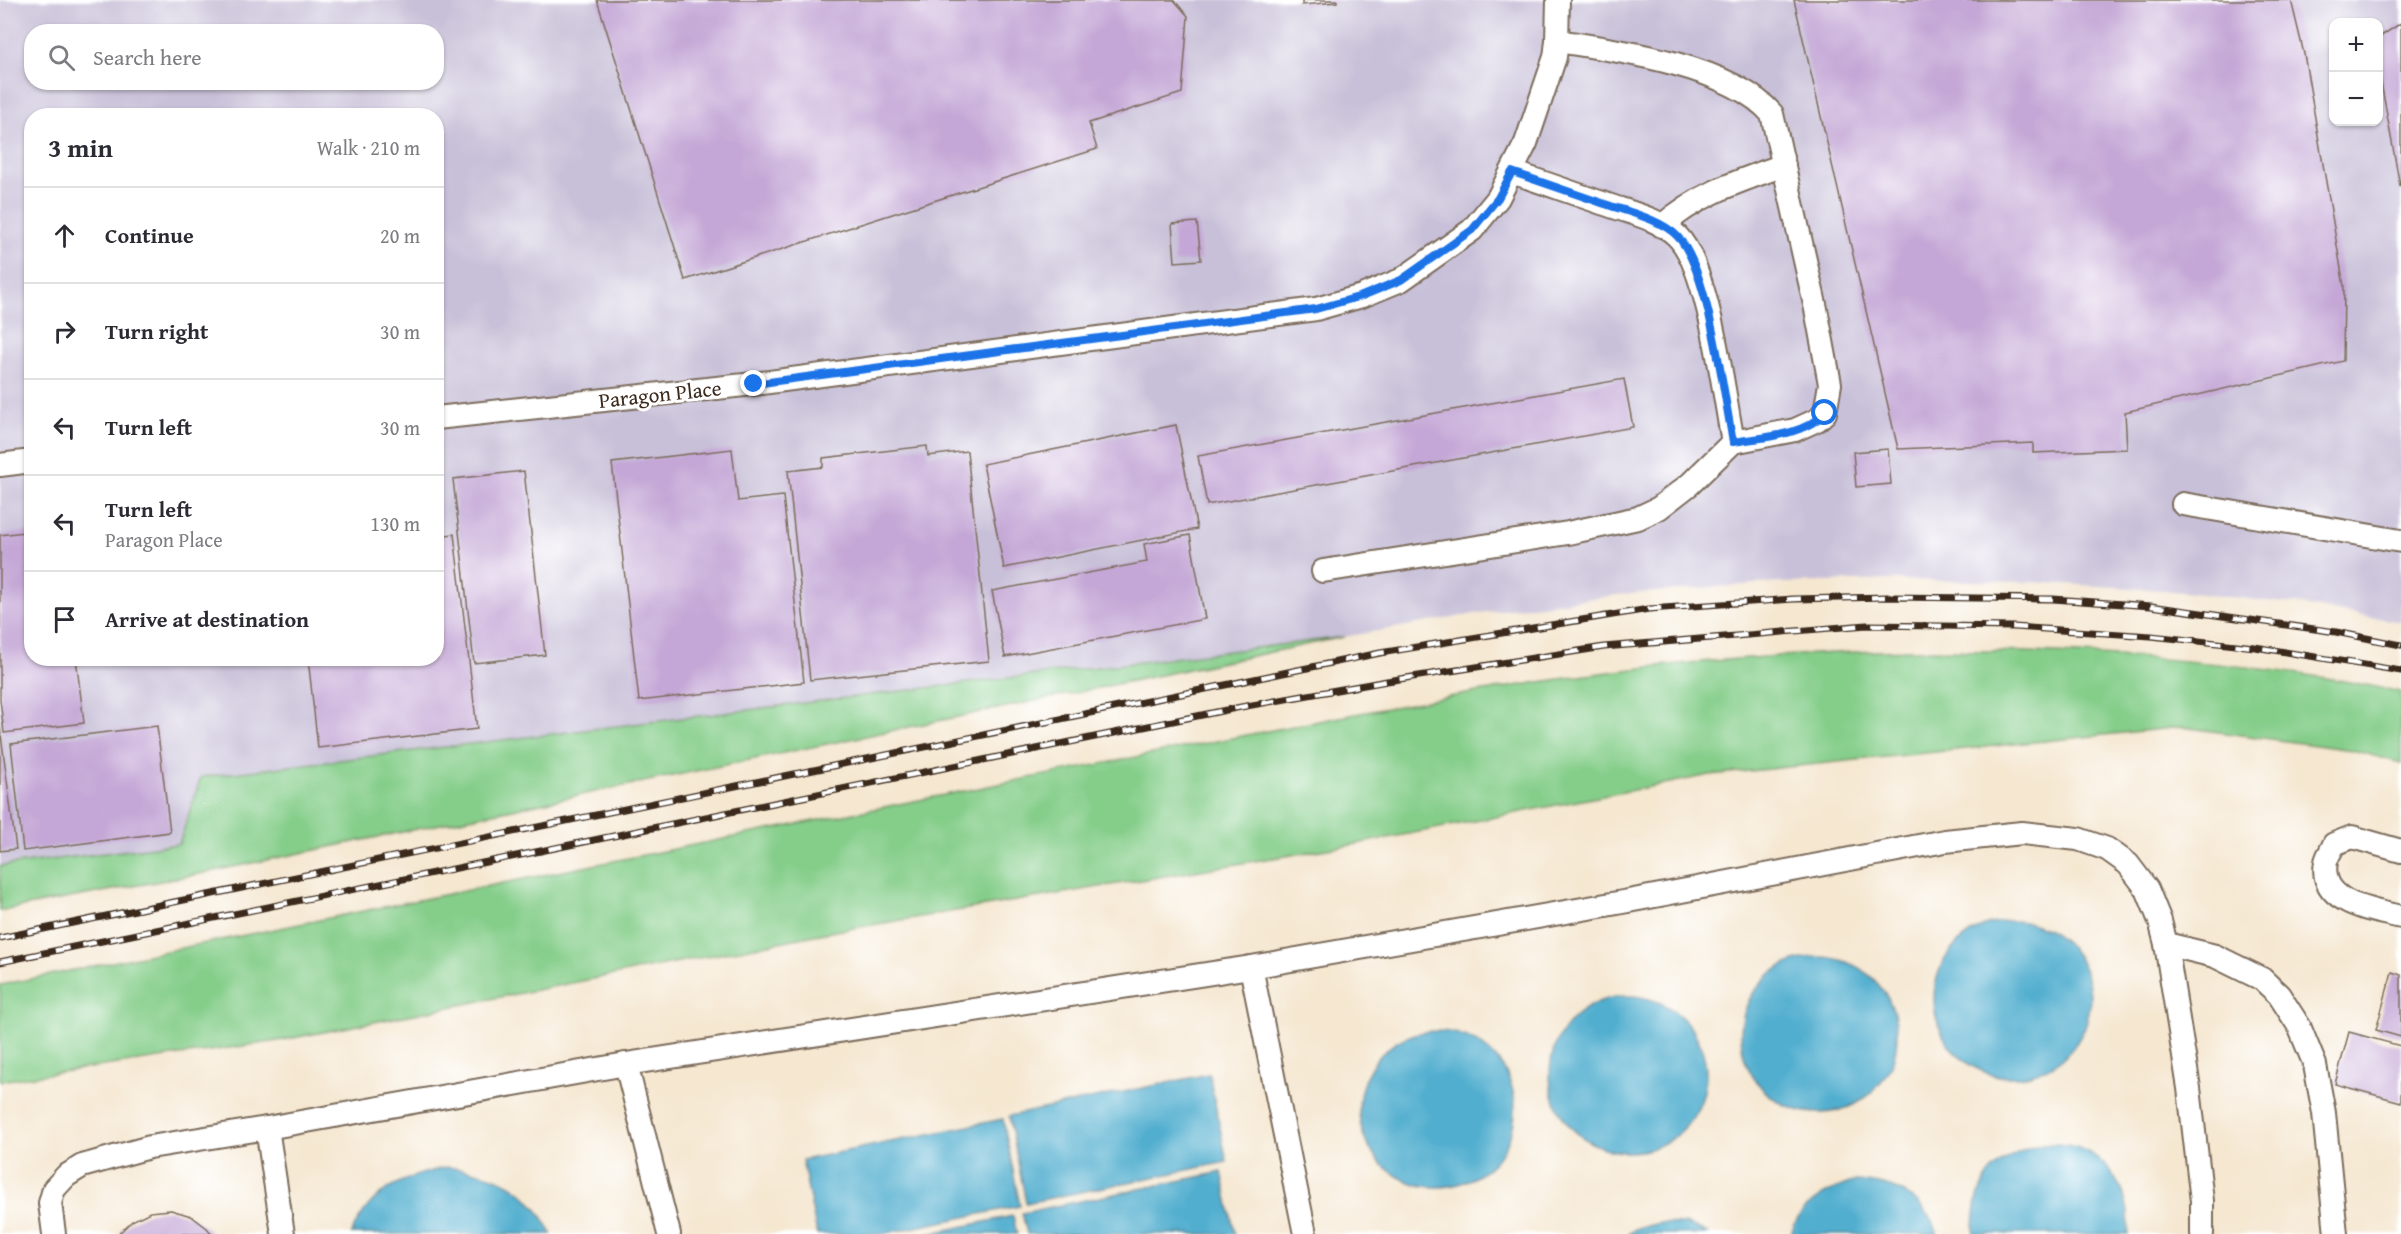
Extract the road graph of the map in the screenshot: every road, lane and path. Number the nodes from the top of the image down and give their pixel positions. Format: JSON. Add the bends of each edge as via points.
{"nodes":[{"id":1,"x":1558,"y":0,"type":"edge"},
{"id":2,"x":1557,"y":41,"type":"junction"},
{"id":3,"x":1784,"y":165,"type":"junction"},
{"id":4,"x":1512,"y":172,"type":"junction"},
{"id":5,"x":1662,"y":226,"type":"junction"},
{"id":6,"x":444,"y":417,"type":"edge"},
{"id":7,"x":1733,"y":442,"type":"junction"},
{"id":8,"x":24,"y":462,"type":"edge"},
{"id":9,"x":0,"y":465,"type":"edge"},
{"id":10,"x":2183,"y":504,"type":"dead end"},
{"id":11,"x":2401,"y":541,"type":"edge"},
{"id":12,"x":1323,"y":571,"type":"dead end"},
{"id":13,"x":2401,"y":850,"type":"edge"},
{"id":14,"x":2401,"y":917,"type":"edge"},
{"id":15,"x":2166,"y":944,"type":"junction"},
{"id":16,"x":1251,"y":967,"type":"junction"},
{"id":17,"x":626,"y":1064,"type":"junction"},
{"id":18,"x":267,"y":1128,"type":"junction"},
{"id":19,"x":54,"y":1234,"type":"edge"},
{"id":20,"x":284,"y":1234,"type":"edge"},
{"id":21,"x":669,"y":1234,"type":"edge"},
{"id":22,"x":1305,"y":1234,"type":"edge"},
{"id":23,"x":2202,"y":1234,"type":"edge"},
{"id":24,"x":2336,"y":1234,"type":"edge"}],
"edges":[{"from":1,"to":2,"type":"lane","name":"Paragon Place"},
{"from":2,"to":3,"type":"lane","via":[[1650,58],[1707,74],[1741,90],[1772,114]]},
{"from":2,"to":4,"type":"lane","name":"Paragon Place","via":[[1526,143]]},
{"from":3,"to":5,"type":"lane","via":[[1704,196],[1682,208]]},
{"from":3,"to":7,"type":"lane","via":[[1830,384],[1828,401],[1825,413],[1795,430]]},
{"from":4,"to":5,"type":"lane"},
{"from":4,"to":6,"type":"lane","name":"Paragon Place","via":[[1498,198],[1472,230],[1401,280],[1316,309],[754,384]]},
{"from":5,"to":7,"type":"lane","via":[[1678,236],[1703,291]]},
{"from":7,"to":12,"type":"lane","via":[[1690,484],[1659,508],[1638,518],[1598,528]]},
{"from":8,"to":9,"type":"lane"},
{"from":10,"to":11,"type":"lane"},
{"from":13,"to":14,"type":"lane","via":[[2352,837],[2334,844],[2326,862],[2327,881],[2337,896]]},
{"from":15,"to":16,"type":"lane","via":[[2147,889],[2128,864],[2107,849],[2078,839],[2022,833],[1945,841]]},
{"from":15,"to":23,"type":"lane","via":[[2189,1088]]},
{"from":15,"to":24,"type":"lane","via":[[2216,956],[2262,979],[2279,995],[2299,1026],[2315,1065],[2324,1113]]},
{"from":16,"to":17,"type":"lane"},
{"from":16,"to":22,"type":"lane"},
{"from":17,"to":18,"type":"lane"},
{"from":17,"to":21,"type":"lane"},
{"from":18,"to":19,"type":"lane","via":[[150,1147],[82,1166],[54,1189],[50,1203]]},
{"from":18,"to":20,"type":"lane"}]}
